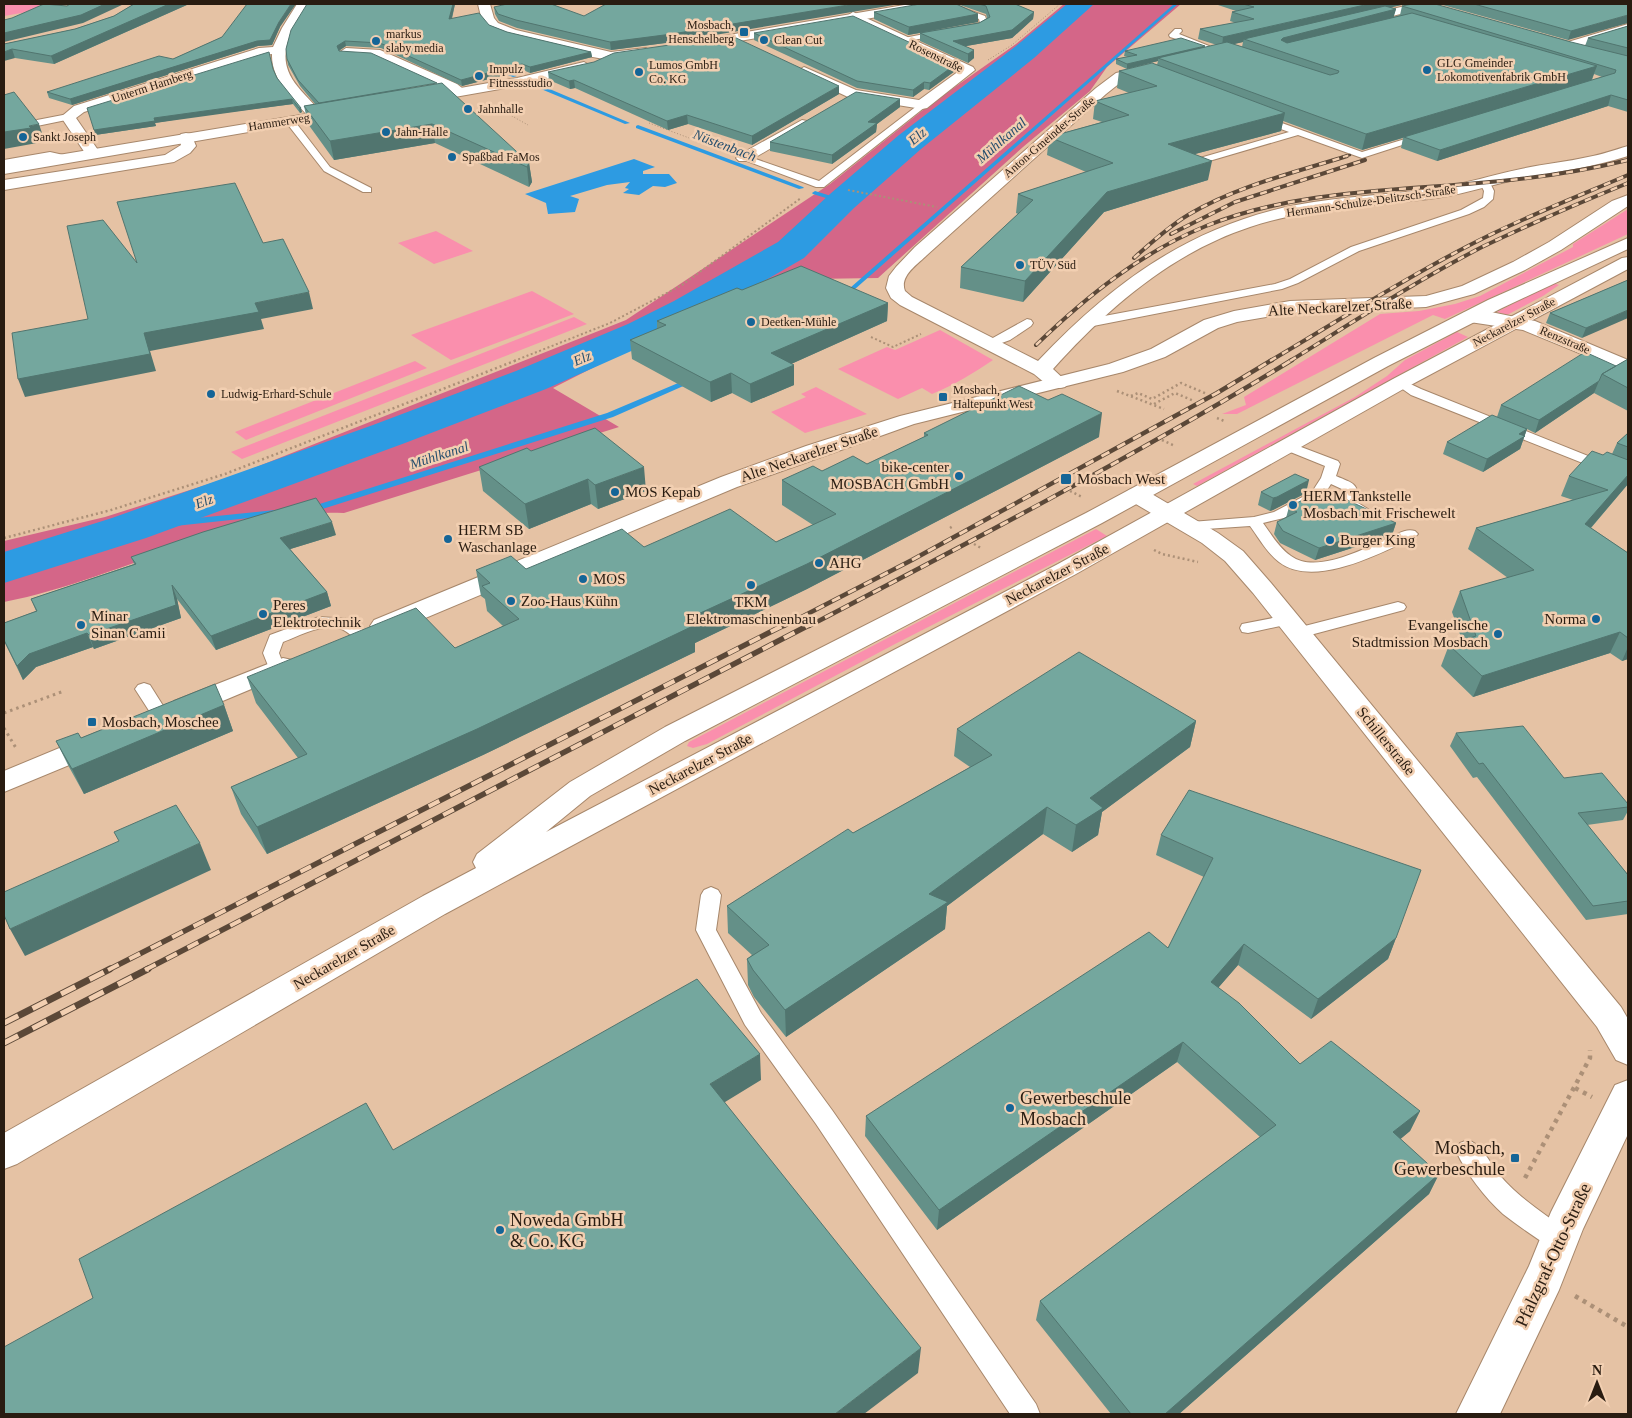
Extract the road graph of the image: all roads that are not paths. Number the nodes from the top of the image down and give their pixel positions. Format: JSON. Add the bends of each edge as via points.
{"nodes":[{"id":1,"x":303,"y":4,"type":"edge"},
{"id":2,"x":484,"y":4,"type":"edge"},
{"id":3,"x":929,"y":4,"type":"edge"},
{"id":4,"x":946,"y":4,"type":"edge"},
{"id":5,"x":1425,"y":4,"type":"edge"},
{"id":6,"x":1442,"y":10,"type":"edge"},
{"id":7,"x":1382,"y":15,"type":"junction"},
{"id":8,"x":853,"y":16,"type":"junction"},
{"id":9,"x":1398,"y":20,"type":"edge"},
{"id":10,"x":1345,"y":24,"type":"edge"},
{"id":11,"x":1628,"y":28,"type":"edge"},
{"id":12,"x":1178,"y":31,"type":"dead end"},
{"id":13,"x":1532,"y":36,"type":"edge"},
{"id":14,"x":733,"y":38,"type":"junction"},
{"id":15,"x":904,"y":40,"type":"junction"},
{"id":16,"x":691,"y":45,"type":"edge"},
{"id":17,"x":1568,"y":46,"type":"junction"},
{"id":18,"x":755,"y":48,"type":"edge"},
{"id":19,"x":280,"y":50,"type":"junction"},
{"id":20,"x":656,"y":50,"type":"edge"},
{"id":21,"x":1586,"y":51,"type":"edge"},
{"id":22,"x":346,"y":52,"type":"edge"},
{"id":23,"x":1216,"y":53,"type":"joint"},
{"id":24,"x":611,"y":56,"type":"junction"},
{"id":25,"x":1199,"y":59,"type":"edge"},
{"id":26,"x":1165,"y":66,"type":"edge"},
{"id":27,"x":796,"y":67,"type":"edge"},
{"id":28,"x":465,"y":92,"type":"junction"},
{"id":29,"x":853,"y":94,"type":"junction"},
{"id":30,"x":403,"y":102,"type":"edge"},
{"id":31,"x":836,"y":104,"type":"edge"},
{"id":32,"x":922,"y":105,"type":"junction"},
{"id":33,"x":355,"y":110,"type":"edge"},
{"id":34,"x":1252,"y":115,"type":"edge"},
{"id":35,"x":316,"y":116,"type":"junction"},
{"id":36,"x":68,"y":117,"type":"junction"},
{"id":37,"x":811,"y":119,"type":"edge"},
{"id":38,"x":290,"y":121,"type":"junction"},
{"id":39,"x":37,"y":122,"type":"edge"},
{"id":40,"x":1298,"y":132,"type":"junction"},
{"id":41,"x":1438,"y":132,"type":"edge"},
{"id":42,"x":186,"y":137,"type":"junction"},
{"id":43,"x":1628,"y":152,"type":"edge"},
{"id":44,"x":92,"y":153,"type":"junction"},
{"id":45,"x":65,"y":158,"type":"junction"},
{"id":46,"x":744,"y":158,"type":"joint"},
{"id":47,"x":1196,"y":162,"type":"edge"},
{"id":48,"x":4,"y":163,"type":"edge"},
{"id":49,"x":4,"y":168,"type":"edge"},
{"id":50,"x":1486,"y":183,"type":"junction"},
{"id":51,"x":4,"y":185,"type":"edge"},
{"id":52,"x":367,"y":190,"type":"dead end"},
{"id":53,"x":1628,"y":200,"type":"edge"},
{"id":54,"x":1628,"y":243,"type":"edge"},
{"id":55,"x":1628,"y":263,"type":"edge"},
{"id":56,"x":1470,"y":317,"type":"junction"},
{"id":57,"x":1514,"y":322,"type":"junction"},
{"id":58,"x":1027,"y":323,"type":"dead end"},
{"id":59,"x":1083,"y":324,"type":"junction"},
{"id":60,"x":988,"y":344,"type":"junction"},
{"id":61,"x":1628,"y":367,"type":"edge"},
{"id":62,"x":1049,"y":377,"type":"junction"},
{"id":63,"x":1400,"y":383,"type":"junction"},
{"id":64,"x":1288,"y":446,"type":"junction"},
{"id":65,"x":1628,"y":477,"type":"edge"},
{"id":66,"x":1328,"y":478,"type":"junction"},
{"id":67,"x":1137,"y":494,"type":"junction"},
{"id":68,"x":1379,"y":519,"type":"edge"},
{"id":69,"x":1180,"y":520,"type":"junction"},
{"id":70,"x":1254,"y":522,"type":"junction"},
{"id":71,"x":1395,"y":527,"type":"edge"},
{"id":72,"x":1398,"y":606,"type":"dead end"},
{"id":73,"x":1293,"y":627,"type":"junction"},
{"id":74,"x":1248,"y":628,"type":"dead end"},
{"id":75,"x":360,"y":635,"type":"junction"},
{"id":76,"x":332,"y":646,"type":"edge"},
{"id":77,"x":305,"y":658,"type":"edge"},
{"id":78,"x":277,"y":669,"type":"junction"},
{"id":79,"x":144,"y":689,"type":"dead end"},
{"id":80,"x":152,"y":720,"type":"joint"},
{"id":81,"x":119,"y":734,"type":"edge"},
{"id":82,"x":4,"y":782,"type":"edge"},
{"id":83,"x":711,"y":895,"type":"dead end"},
{"id":84,"x":434,"y":905,"type":"junction"},
{"id":85,"x":1619,"y":1014,"type":"edge"},
{"id":86,"x":1628,"y":1050,"type":"edge"},
{"id":87,"x":1628,"y":1096,"type":"edge"},
{"id":88,"x":1468,"y":1151,"type":"dead end"},
{"id":89,"x":4,"y":1152,"type":"edge"},
{"id":90,"x":1560,"y":1240,"type":"junction"},
{"id":91,"x":1026,"y":1414,"type":"edge"},
{"id":92,"x":1478,"y":1414,"type":"edge"}],
"edges":[{"from":1,"to":19,"type":"street","via":[[283,37]]},
{"from":2,"to":24,"type":"street","via":[[488,19],[503,30]]},
{"from":3,"to":8,"type":"street"},
{"from":4,"to":15,"type":"lane","via":[[982,18],[984,24]]},
{"from":5,"to":6,"type":"street"},
{"from":5,"to":7,"type":"street"},
{"from":7,"to":9,"type":"lane"},
{"from":7,"to":10,"type":"street"},
{"from":8,"to":14,"type":"street"},
{"from":8,"to":15,"type":"street","name":"Rosenstraße"},
{"from":11,"to":17,"type":"street"},
{"from":12,"to":23,"type":"lane","via":[[1174,35]]},
{"from":13,"to":17,"type":"street"},
{"from":14,"to":16,"type":"street"},
{"from":14,"to":18,"type":"street"},
{"from":15,"to":32,"type":"street","name":"Rosenstraße","via":[[968,70]]},
{"from":17,"to":21,"type":"lane"},
{"from":19,"to":35,"type":"street","via":[[281,74]]},
{"from":19,"to":36,"type":"street","name":"Unterm Hamberg","via":[[264,51],[78,110]]},
{"from":20,"to":24,"type":"street"},
{"from":22,"to":28,"type":"street","via":[[375,53]]},
{"from":23,"to":25,"type":"street"},
{"from":24,"to":28,"type":"street","via":[[589,65]]},
{"from":26,"to":60,"type":"street","name":"Anton-Gmeinder-Straße","via":[[1144,75],[1121,76],[1101,91],[921,251],[898,276],[894,284],[897,293],[906,301]]},
{"from":27,"to":29,"type":"street"},
{"from":28,"to":30,"type":"street"},
{"from":29,"to":31,"type":"street"},
{"from":29,"to":32,"type":"street"},
{"from":32,"to":46,"type":"lane","via":[[820,185]]},
{"from":33,"to":35,"type":"street","name":"Hammerweg"},
{"from":34,"to":40,"type":"lane"},
{"from":35,"to":38,"type":"street","name":"Hammerweg"},
{"from":36,"to":39,"type":"lane"},
{"from":36,"to":44,"type":"street"},
{"from":37,"to":46,"type":"street"},
{"from":38,"to":42,"type":"street","name":"Hammerweg"},
{"from":38,"to":52,"type":"lane","via":[[327,169]]},
{"from":40,"to":41,"type":"lane","via":[[1362,155]]},
{"from":40,"to":47,"type":"lane"},
{"from":42,"to":44,"type":"street","name":"Hammerweg"},
{"from":42,"to":51,"type":"street","via":[[189,146],[169,159]]},
{"from":43,"to":50,"type":"street","name":"Hermann-Schulze-Delitzsch-Straße"},
{"from":44,"to":45,"type":"street","name":"Hammerweg"},
{"from":45,"to":48,"type":"lane","via":[[50,155]]},
{"from":45,"to":49,"type":"street","name":"Hammerweg"},
{"from":50,"to":59,"type":"street","name":"Hermann-Schulze-Delitzsch-Straße","via":[[1438,193],[1313,207],[1218,233],[1143,276]]},
{"from":50,"to":59,"type":"lane","via":[[1488,199],[1480,206],[1355,249],[1278,287]]},
{"from":53,"to":62,"type":"street","name":"Alte Neckarelzer Straße","via":[[1519,266],[1454,295],[1418,302],[1290,308],[1234,316],[1211,324],[1158,353],[1116,368]]},
{"from":54,"to":56,"type":"street"},
{"from":55,"to":57,"type":"street","name":"Neckarelzer Straße"},
{"from":56,"to":57,"type":"street","name":"Renzstraße"},
{"from":56,"to":67,"type":"street"},
{"from":57,"to":61,"type":"street","name":"Renzstraße"},
{"from":57,"to":63,"type":"street","name":"Neckarelzer Straße"},
{"from":58,"to":60,"type":"lane"},
{"from":59,"to":62,"type":"street","name":"Hermann-Schulze-Delitzsch-Straße"},
{"from":60,"to":62,"type":"street","name":"Anton-Gmeinder-Straße"},
{"from":62,"to":75,"type":"street","name":"Alte Neckarelzer Straße","via":[[907,420],[729,482]]},
{"from":63,"to":64,"type":"street","name":"Neckarelzer Straße"},
{"from":63,"to":65,"type":"lane"},
{"from":64,"to":66,"type":"lane","via":[[1333,464]]},
{"from":64,"to":69,"type":"street","name":"Neckarelzer Straße"},
{"from":66,"to":68,"type":"lane","via":[[1351,488],[1351,503],[1355,508]]},
{"from":66,"to":70,"type":"lane","via":[[1317,494],[1279,515]]},
{"from":67,"to":69,"type":"street","name":"Schillerstraße"},
{"from":67,"to":84,"type":"street","via":[[675,734],[580,789]]},
{"from":69,"to":70,"type":"lane"},
{"from":69,"to":73,"type":"street","name":"Schillerstraße","via":[[1234,556]]},
{"from":69,"to":84,"type":"street","name":"Neckarelzer Straße"},
{"from":70,"to":71,"type":"lane","via":[[1286,561],[1299,567],[1319,567],[1359,557],[1410,534]]},
{"from":72,"to":73,"type":"lane"},
{"from":73,"to":74,"type":"lane"},
{"from":73,"to":85,"type":"street","name":"Schillerstraße"},
{"from":75,"to":76,"type":"street","name":"Alte Neckarelzer Straße"},
{"from":75,"to":78,"type":"lane","via":[[344,623],[319,622],[276,639],[271,653]]},
{"from":77,"to":78,"type":"street"},
{"from":78,"to":80,"type":"street"},
{"from":79,"to":80,"type":"lane"},
{"from":81,"to":82,"type":"street"},
{"from":83,"to":91,"type":"lane","via":[[706,930],[753,1019],[824,1117]]},
{"from":84,"to":89,"type":"street","name":"Neckarelzer Straße"},
{"from":85,"to":86,"type":"street"},
{"from":87,"to":90,"type":"street","name":"Pfalzgraf-Otto-Straße"},
{"from":88,"to":90,"type":"lane","via":[[1511,1205]]},
{"from":90,"to":92,"type":"street","name":"Pfalzgraf-Otto-Straße"}]}
